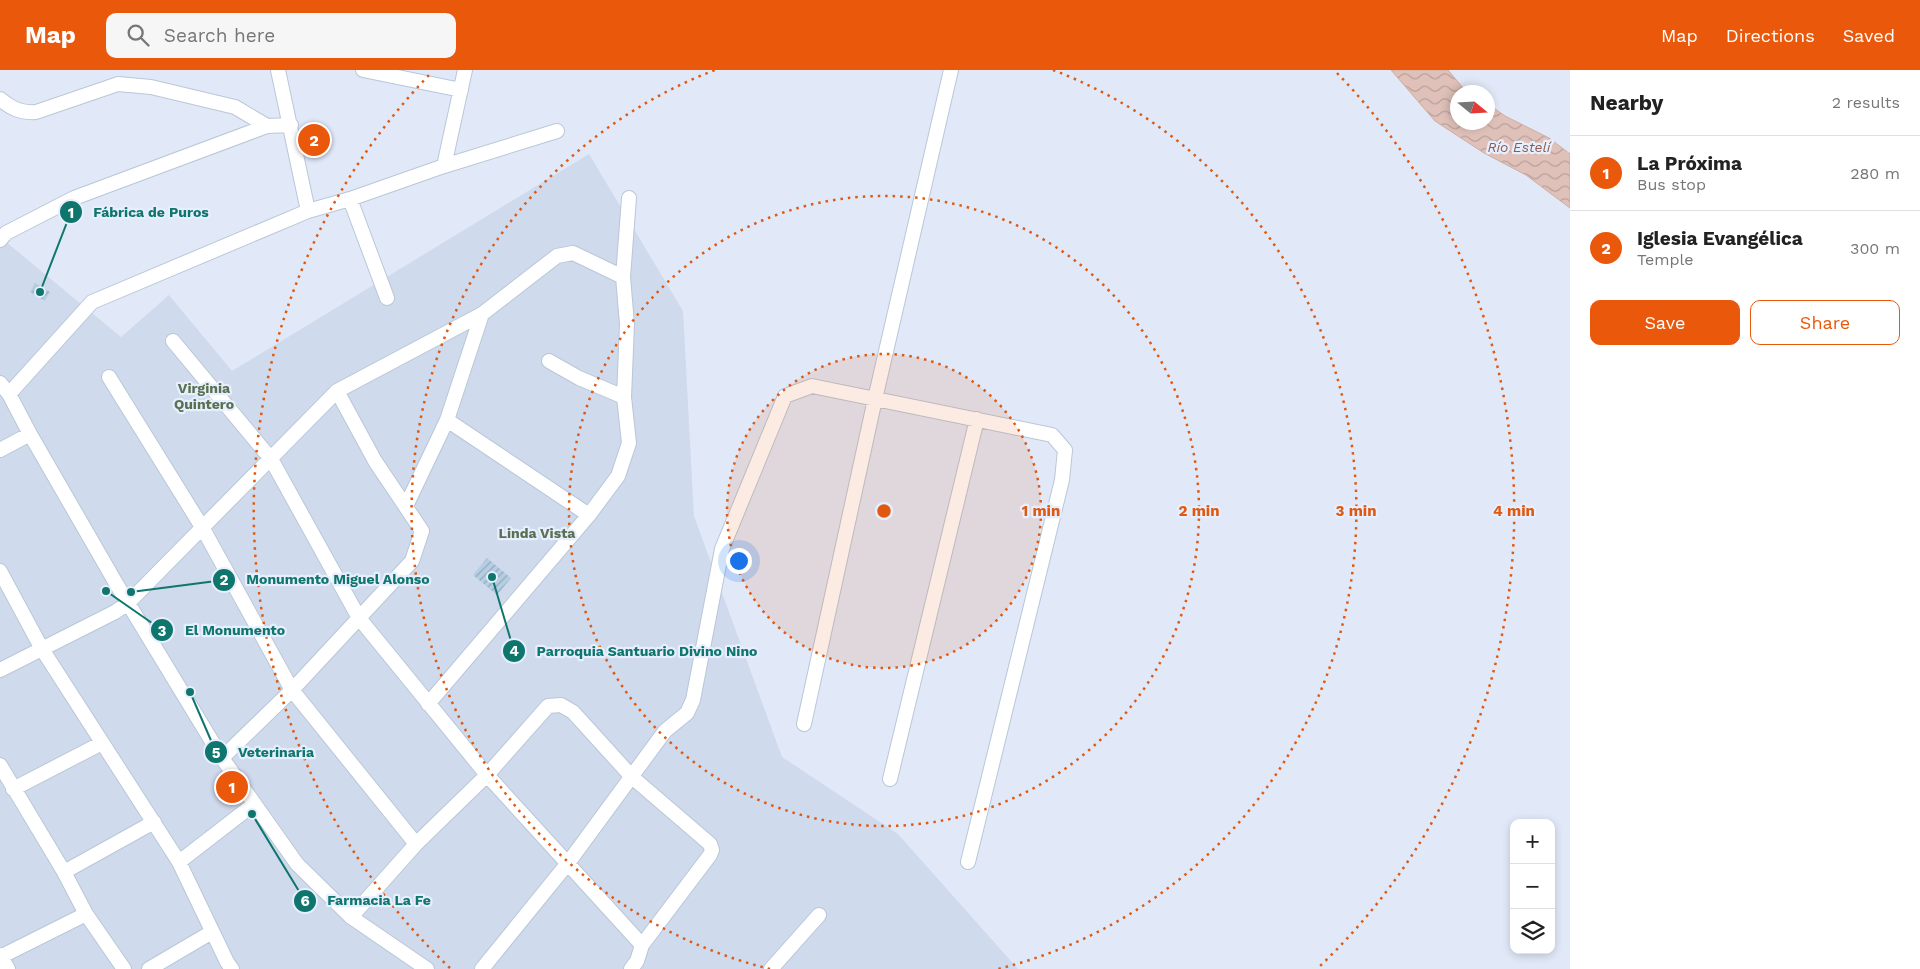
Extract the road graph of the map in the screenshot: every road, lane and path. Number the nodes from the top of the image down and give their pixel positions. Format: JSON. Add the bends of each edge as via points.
{"nodes":[{"id":1,"x":278,"y":70,"type":"edge"},
{"id":2,"x":363,"y":70,"type":"edge"},
{"id":3,"x":465,"y":70,"type":"edge"},
{"id":4,"x":951,"y":70,"type":"edge"},
{"id":5,"x":461,"y":90,"type":"junction"},
{"id":6,"x":0,"y":100,"type":"edge"},
{"id":7,"x":291,"y":125,"type":"junction"},
{"id":8,"x":267,"y":126,"type":"junction"},
{"id":9,"x":557,"y":131,"type":"dead end"},
{"id":10,"x":444,"y":166,"type":"junction"},
{"id":11,"x":629,"y":198,"type":"dead end"},
{"id":12,"x":350,"y":199,"type":"junction"},
{"id":13,"x":308,"y":211,"type":"junction"},
{"id":14,"x":0,"y":240,"type":"edge"},
{"id":15,"x":623,"y":277,"type":"junction"},
{"id":16,"x":387,"y":298,"type":"dead end"},
{"id":17,"x":482,"y":314,"type":"junction"},
{"id":18,"x":173,"y":341,"type":"dead end"},
{"id":19,"x":549,"y":361,"type":"dead end"},
{"id":20,"x":108,"y":377,"type":"dead end"},
{"id":21,"x":4,"y":388,"type":"edge"},
{"id":22,"x":336,"y":392,"type":"junction"},
{"id":23,"x":624,"y":397,"type":"junction"},
{"id":24,"x":875,"y":399,"type":"junction"},
{"id":25,"x":447,"y":420,"type":"junction"},
{"id":26,"x":977,"y":420,"type":"junction"},
{"id":27,"x":30,"y":434,"type":"junction"},
{"id":28,"x":0,"y":450,"type":"edge"},
{"id":29,"x":271,"y":459,"type":"junction"},
{"id":30,"x":406,"y":506,"type":"junction"},
{"id":31,"x":589,"y":515,"type":"junction"},
{"id":32,"x":202,"y":527,"type":"junction"},
{"id":33,"x":0,"y":571,"type":"edge"},
{"id":34,"x":128,"y":603,"type":"junction"},
{"id":35,"x":359,"y":618,"type":"junction"},
{"id":36,"x":42,"y":649,"type":"junction"},
{"id":37,"x":0,"y":670,"type":"edge"},
{"id":38,"x":292,"y":690,"type":"junction"},
{"id":39,"x":428,"y":704,"type":"junction"},
{"id":40,"x":804,"y":724,"type":"dead end"},
{"id":41,"x":102,"y":744,"type":"junction"},
{"id":42,"x":222,"y":758,"type":"junction"},
{"id":43,"x":0,"y":765,"type":"edge"},
{"id":44,"x":487,"y":775,"type":"junction"},
{"id":45,"x":632,"y":777,"type":"junction"},
{"id":46,"x":890,"y":779,"type":"dead end"},
{"id":47,"x":13,"y":789,"type":"junction"},
{"id":48,"x":254,"y":804,"type":"junction"},
{"id":49,"x":154,"y":822,"type":"junction"},
{"id":50,"x":416,"y":844,"type":"junction"},
{"id":51,"x":179,"y":862,"type":"junction"},
{"id":52,"x":968,"y":862,"type":"dead end"},
{"id":53,"x":568,"y":864,"type":"junction"},
{"id":54,"x":64,"y":872,"type":"junction"},
{"id":55,"x":86,"y":914,"type":"junction"},
{"id":56,"x":819,"y":915,"type":"dead end"},
{"id":57,"x":351,"y":916,"type":"junction"},
{"id":58,"x":212,"y":932,"type":"junction"},
{"id":59,"x":642,"y":945,"type":"junction"},
{"id":60,"x":0,"y":956,"type":"edge"},
{"id":61,"x":638,"y":966,"type":"edge"},
{"id":62,"x":780,"y":966,"type":"edge"},
{"id":63,"x":227,"y":967,"type":"edge"},
{"id":64,"x":8,"y":969,"type":"edge"},
{"id":65,"x":124,"y":969,"type":"edge"},
{"id":66,"x":149,"y":969,"type":"edge"},
{"id":67,"x":427,"y":969,"type":"edge"},
{"id":68,"x":482,"y":969,"type":"edge"}],
"edges":[{"from":1,"to":7,"type":"street"},
{"from":2,"to":5,"type":"street"},
{"from":3,"to":5,"type":"street"},
{"from":4,"to":24,"type":"street"},
{"from":5,"to":10,"type":"street"},
{"from":6,"to":8,"type":"street","via":[[24,113],[36,112],[118,84],[135,85],[234,107]]},
{"from":7,"to":8,"type":"street"},
{"from":7,"to":13,"type":"street"},
{"from":8,"to":14,"type":"street","via":[[74,198],[6,233]]},
{"from":9,"to":10,"type":"street"},
{"from":10,"to":12,"type":"street"},
{"from":11,"to":15,"type":"street"},
{"from":12,"to":13,"type":"street"},
{"from":12,"to":16,"type":"street"},
{"from":13,"to":21,"type":"street","via":[[92,302]]},
{"from":15,"to":17,"type":"street","via":[[573,253],[557,256]]},
{"from":15,"to":23,"type":"street","via":[[627,324]]},
{"from":17,"to":22,"type":"street"},
{"from":17,"to":25,"type":"street"},
{"from":18,"to":29,"type":"street"},
{"from":19,"to":23,"type":"street"},
{"from":20,"to":32,"type":"street"},
{"from":21,"to":27,"type":"street"},
{"from":22,"to":29,"type":"street"},
{"from":22,"to":30,"type":"street","via":[[375,461]]},
{"from":23,"to":31,"type":"street","via":[[628,443],[618,476]]},
{"from":24,"to":26,"type":"street"},
{"from":24,"to":40,"type":"street"},
{"from":24,"to":45,"type":"street","via":[[812,386],[785,396],[722,549],[693,700],[687,713],[665,731]]},
{"from":25,"to":30,"type":"street"},
{"from":25,"to":31,"type":"street"},
{"from":26,"to":46,"type":"street"},
{"from":26,"to":52,"type":"street","via":[[1052,435],[1065,450],[1062,480]]},
{"from":27,"to":28,"type":"street"},
{"from":27,"to":34,"type":"street"},
{"from":29,"to":32,"type":"street"},
{"from":29,"to":35,"type":"street"},
{"from":30,"to":35,"type":"street","via":[[422,531],[412,561]]},
{"from":31,"to":39,"type":"street"},
{"from":32,"to":34,"type":"street"},
{"from":32,"to":38,"type":"street"},
{"from":33,"to":36,"type":"street"},
{"from":34,"to":36,"type":"street"},
{"from":34,"to":42,"type":"street"},
{"from":35,"to":38,"type":"street"},
{"from":35,"to":39,"type":"street"},
{"from":36,"to":37,"type":"street"},
{"from":36,"to":41,"type":"street"},
{"from":38,"to":42,"type":"street"},
{"from":38,"to":50,"type":"street"},
{"from":39,"to":44,"type":"street"},
{"from":41,"to":47,"type":"street"},
{"from":41,"to":49,"type":"street"},
{"from":42,"to":48,"type":"street"},
{"from":43,"to":47,"type":"street"},
{"from":44,"to":45,"type":"street","via":[[548,706],[561,704],[573,712]]},
{"from":44,"to":50,"type":"street"},
{"from":44,"to":53,"type":"street"},
{"from":45,"to":53,"type":"street"},
{"from":45,"to":59,"type":"street","via":[[710,844],[712,850]]},
{"from":47,"to":54,"type":"street"},
{"from":48,"to":51,"type":"street"},
{"from":48,"to":57,"type":"street","via":[[297,864]]},
{"from":49,"to":51,"type":"street"},
{"from":49,"to":54,"type":"street"},
{"from":50,"to":57,"type":"street"},
{"from":51,"to":58,"type":"street"},
{"from":53,"to":59,"type":"street"},
{"from":53,"to":68,"type":"street"},
{"from":54,"to":55,"type":"street"},
{"from":55,"to":60,"type":"street"},
{"from":55,"to":65,"type":"street"},
{"from":56,"to":62,"type":"street"},
{"from":57,"to":67,"type":"street"},
{"from":58,"to":63,"type":"street"},
{"from":58,"to":66,"type":"street"},
{"from":59,"to":61,"type":"street"},
{"from":60,"to":64,"type":"street"}]}
